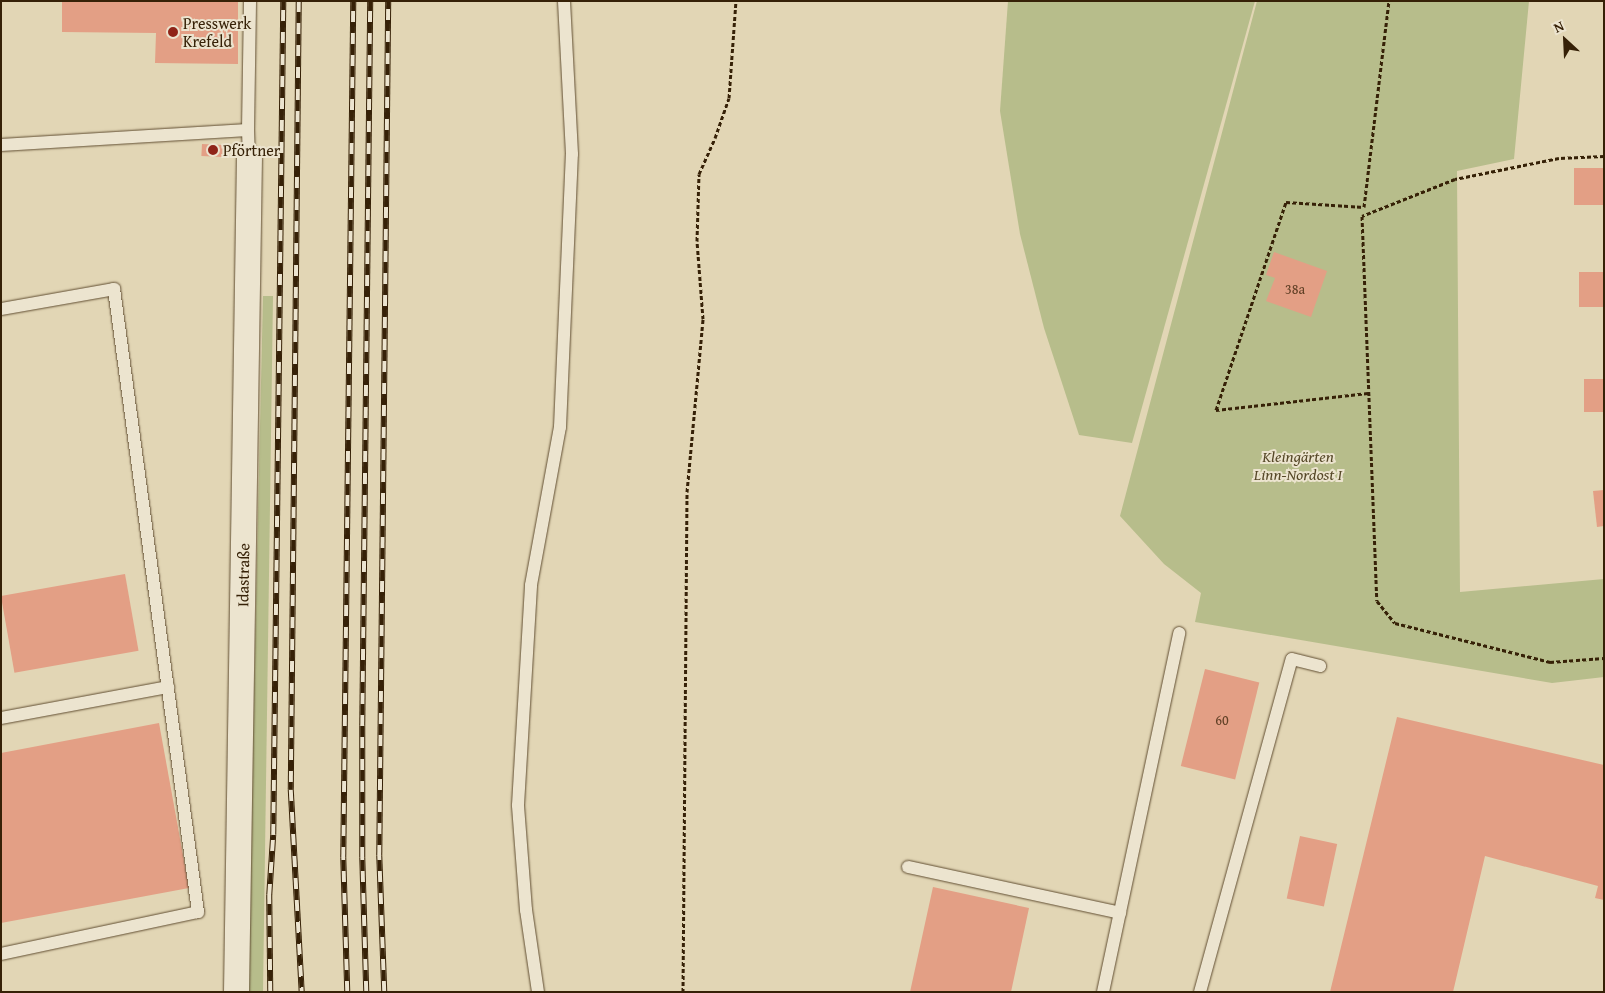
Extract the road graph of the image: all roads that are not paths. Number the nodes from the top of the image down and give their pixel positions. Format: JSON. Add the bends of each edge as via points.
{"nodes":[{"id":1,"x":250,"y":1,"type":"edge"},
{"id":2,"x":564,"y":1,"type":"edge"},
{"id":3,"x":248,"y":130,"type":"junction"},
{"id":4,"x":1,"y":145,"type":"edge"},
{"id":5,"x":249,"y":158,"type":"joint"},
{"id":6,"x":1,"y":309,"type":"edge"},
{"id":7,"x":1179,"y":633,"type":"dead end"},
{"id":8,"x":1320,"y":666,"type":"dead end"},
{"id":9,"x":168,"y":687,"type":"junction"},
{"id":10,"x":1,"y":718,"type":"edge"},
{"id":11,"x":908,"y":867,"type":"dead end"},
{"id":12,"x":1120,"y":913,"type":"junction"},
{"id":13,"x":1,"y":954,"type":"edge"},
{"id":14,"x":236,"y":992,"type":"edge"},
{"id":15,"x":538,"y":992,"type":"edge"},
{"id":16,"x":1104,"y":992,"type":"edge"},
{"id":17,"x":1200,"y":992,"type":"edge"}],
"edges":[{"from":1,"to":3,"type":"lane"},
{"from":2,"to":15,"type":"lane","via":[[572,154],[560,427],[531,585],[518,805],[526,910]]},
{"from":3,"to":4,"type":"lane"},
{"from":3,"to":5,"type":"lane"},
{"from":5,"to":14,"type":"street","name":"Idastraße"},
{"from":6,"to":9,"type":"lane","via":[[114,289]]},
{"from":7,"to":12,"type":"lane"},
{"from":8,"to":17,"type":"lane","via":[[1292,659]]},
{"from":9,"to":10,"type":"lane"},
{"from":9,"to":13,"type":"lane","via":[[198,912]]},
{"from":11,"to":12,"type":"lane"},
{"from":12,"to":16,"type":"lane"}]}
